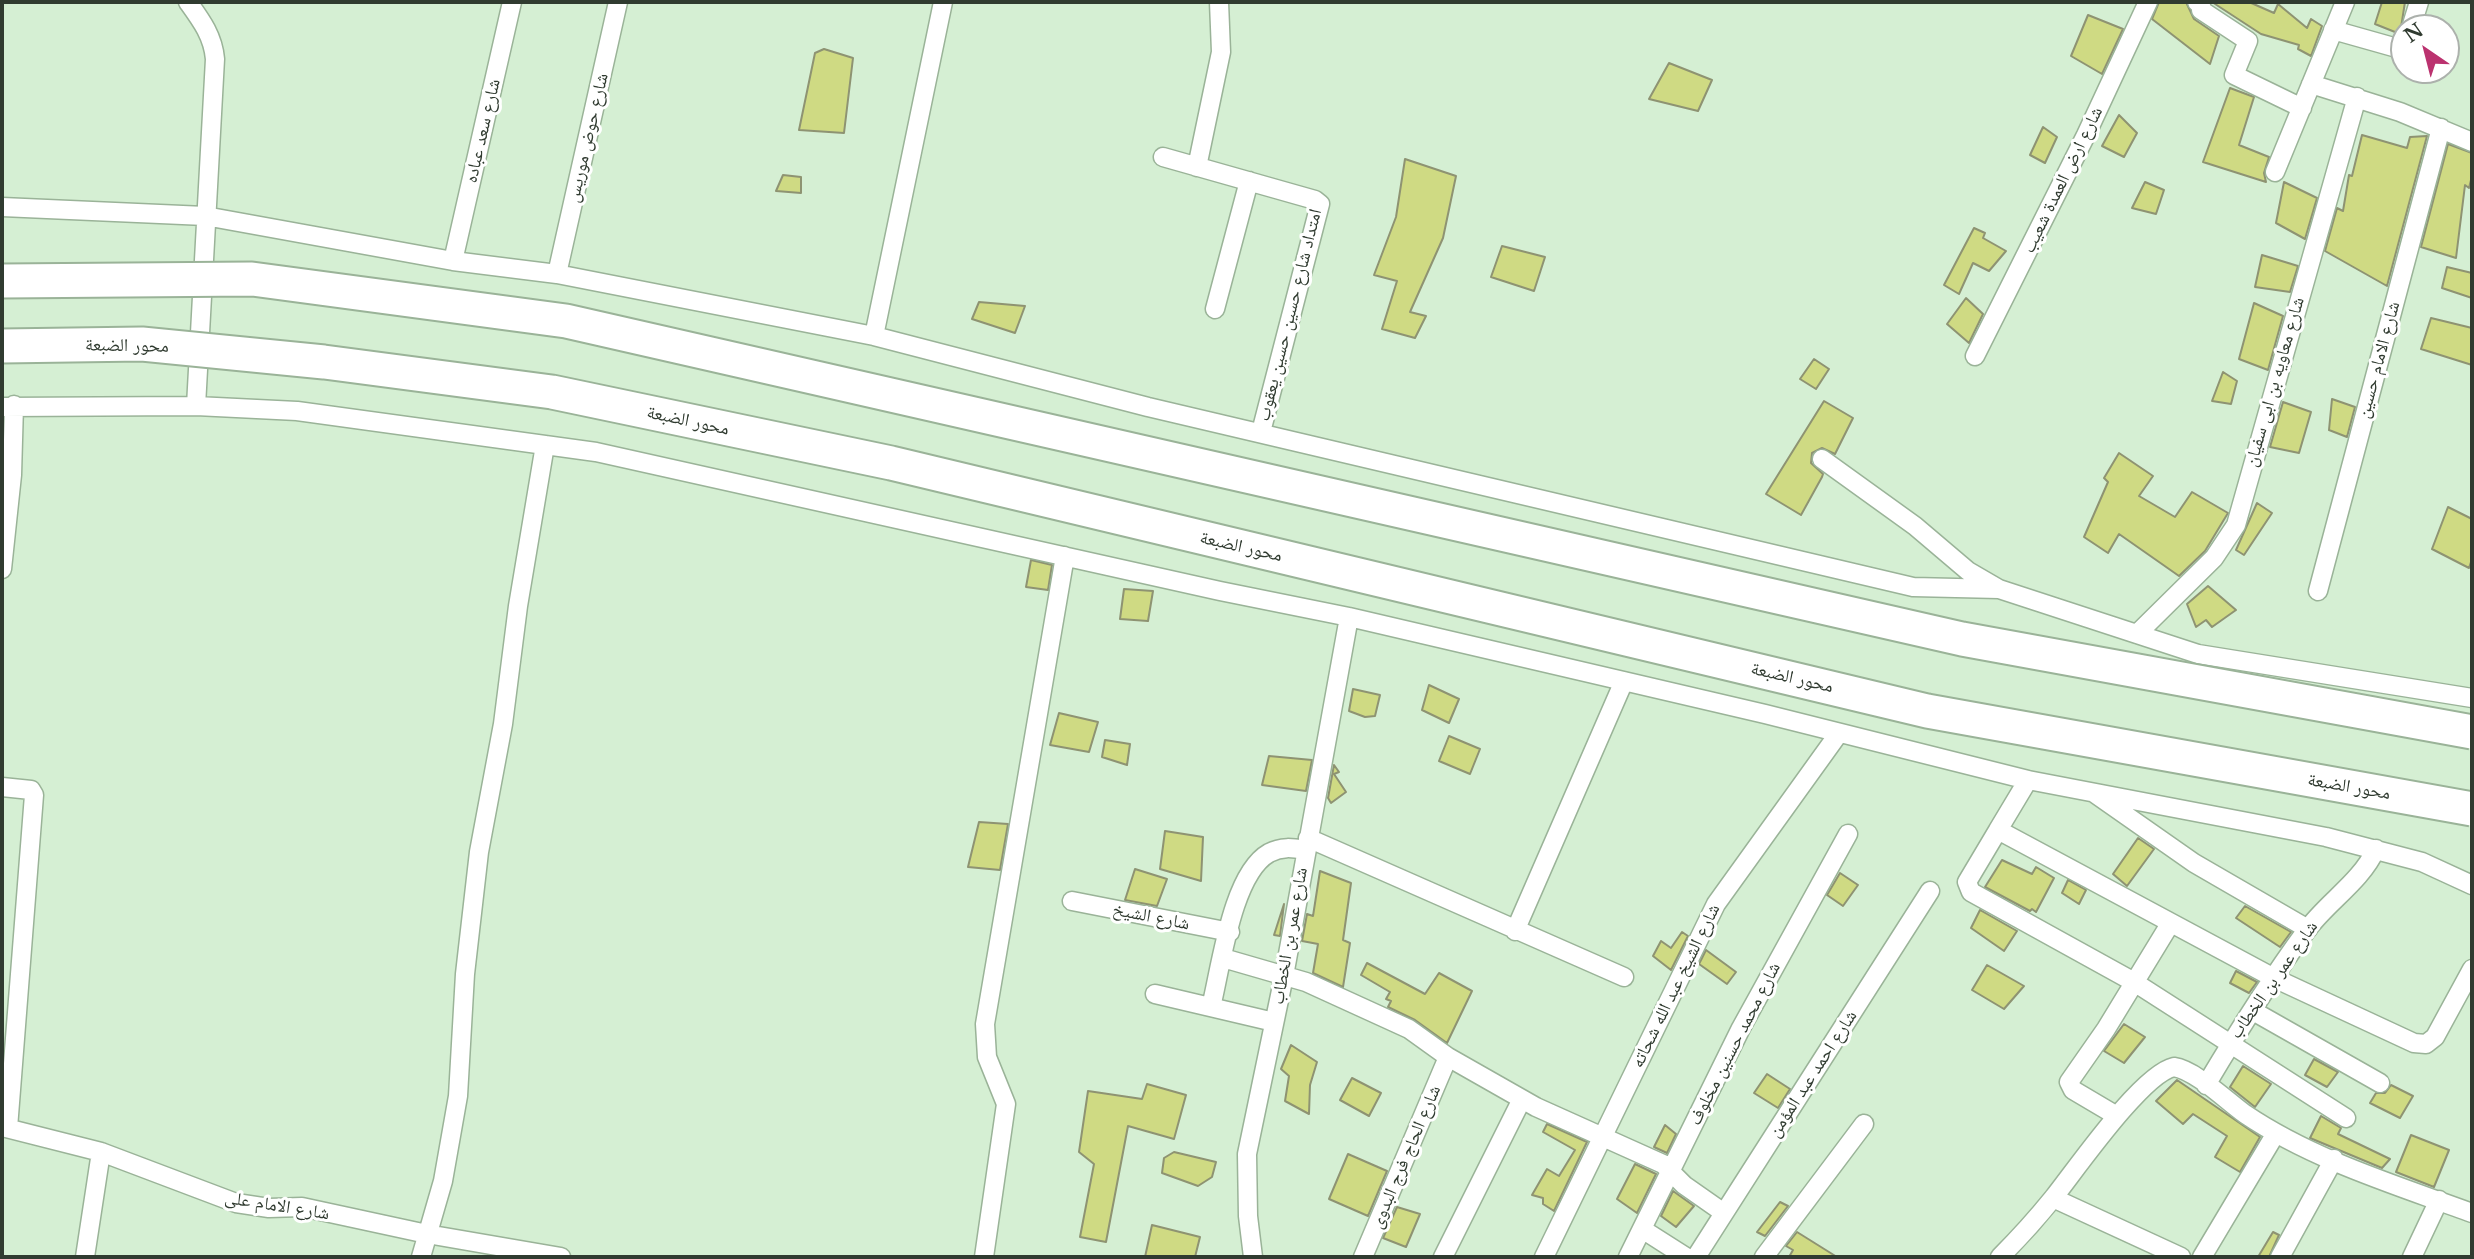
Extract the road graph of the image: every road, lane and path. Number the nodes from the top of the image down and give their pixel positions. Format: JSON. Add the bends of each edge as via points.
{"nodes":[{"id":1,"x":188,"y":2,"type":"edge"},
{"id":2,"x":512,"y":2,"type":"edge"},
{"id":3,"x":618,"y":2,"type":"edge"},
{"id":4,"x":943,"y":2,"type":"edge"},
{"id":5,"x":1219,"y":2,"type":"edge"},
{"id":6,"x":2148,"y":2,"type":"edge"},
{"id":7,"x":2197,"y":2,"type":"edge"},
{"id":8,"x":2340,"y":4,"type":"edge"},
{"id":9,"x":2333,"y":30,"type":"junction"},
{"id":10,"x":2390,"y":46,"type":"edge"},
{"id":11,"x":2311,"y":84,"type":"junction"},
{"id":12,"x":2357,"y":97,"type":"junction"},
{"id":13,"x":2302,"y":108,"type":"junction"},
{"id":14,"x":2441,"y":128,"type":"junction"},
{"id":15,"x":2472,"y":142,"type":"edge"},
{"id":16,"x":1163,"y":157,"type":"dead end"},
{"id":17,"x":1196,"y":167,"type":"junction"},
{"id":18,"x":2276,"y":172,"type":"dead end"},
{"id":19,"x":1249,"y":181,"type":"junction"},
{"id":20,"x":2,"y":207,"type":"edge"},
{"id":21,"x":205,"y":216,"type":"junction"},
{"id":22,"x":453,"y":261,"type":"junction"},
{"id":23,"x":557,"y":274,"type":"junction"},
{"id":24,"x":2,"y":281,"type":"edge"},
{"id":25,"x":1215,"y":309,"type":"dead end"},
{"id":26,"x":874,"y":336,"type":"junction"},
{"id":27,"x":2,"y":346,"type":"edge"},
{"id":28,"x":1975,"y":356,"type":"dead end"},
{"id":29,"x":8,"y":406,"type":"edge"},
{"id":30,"x":195,"y":406,"type":"junction"},
{"id":31,"x":1261,"y":432,"type":"junction"},
{"id":32,"x":545,"y":444,"type":"junction"},
{"id":33,"x":1822,"y":459,"type":"dead end"},
{"id":34,"x":1065,"y":556,"type":"junction"},
{"id":35,"x":2,"y":569,"type":"edge"},
{"id":36,"x":1998,"y":589,"type":"junction"},
{"id":37,"x":2318,"y":591,"type":"dead end"},
{"id":38,"x":1349,"y":617,"type":"junction"},
{"id":39,"x":2137,"y":634,"type":"junction"},
{"id":40,"x":1623,"y":681,"type":"junction"},
{"id":41,"x":2472,"y":698,"type":"edge"},
{"id":42,"x":2472,"y":732,"type":"edge"},
{"id":43,"x":1839,"y":733,"type":"junction"},
{"id":44,"x":2028,"y":780,"type":"junction"},
{"id":45,"x":2,"y":787,"type":"edge"},
{"id":46,"x":2091,"y":791,"type":"junction"},
{"id":47,"x":2472,"y":809,"type":"edge"},
{"id":48,"x":1998,"y":830,"type":"junction"},
{"id":49,"x":1848,"y":834,"type":"dead end"},
{"id":50,"x":1307,"y":844,"type":"junction"},
{"id":51,"x":2376,"y":849,"type":"junction"},
{"id":52,"x":2472,"y":885,"type":"edge"},
{"id":53,"x":1930,"y":891,"type":"dead end"},
{"id":54,"x":1072,"y":901,"type":"dead end"},
{"id":55,"x":2170,"y":924,"type":"junction"},
{"id":56,"x":2308,"y":929,"type":"junction"},
{"id":57,"x":1515,"y":931,"type":"junction"},
{"id":58,"x":1230,"y":932,"type":"junction"},
{"id":59,"x":1223,"y":958,"type":"junction"},
{"id":60,"x":2472,"y":969,"type":"edge"},
{"id":61,"x":1284,"y":976,"type":"junction"},
{"id":62,"x":1624,"y":977,"type":"dead end"},
{"id":63,"x":2274,"y":978,"type":"junction"},
{"id":64,"x":2134,"y":982,"type":"junction"},
{"id":65,"x":1155,"y":994,"type":"dead end"},
{"id":66,"x":1211,"y":1007,"type":"junction"},
{"id":67,"x":2253,"y":1011,"type":"junction"},
{"id":68,"x":1274,"y":1022,"type":"junction"},
{"id":69,"x":2230,"y":1045,"type":"junction"},
{"id":70,"x":1448,"y":1057,"type":"junction"},
{"id":71,"x":2380,"y":1083,"type":"dead end"},
{"id":72,"x":2206,"y":1085,"type":"junction"},
{"id":73,"x":1522,"y":1099,"type":"junction"},
{"id":74,"x":2117,"y":1116,"type":"junction"},
{"id":75,"x":2346,"y":1118,"type":"dead end"},
{"id":76,"x":1864,"y":1124,"type":"dead end"},
{"id":77,"x":5,"y":1128,"type":"edge"},
{"id":78,"x":2276,"y":1133,"type":"junction"},
{"id":79,"x":1602,"y":1137,"type":"junction"},
{"id":80,"x":101,"y":1152,"type":"junction"},
{"id":81,"x":2334,"y":1159,"type":"junction"},
{"id":82,"x":1670,"y":1171,"type":"junction"},
{"id":83,"x":2053,"y":1198,"type":"junction"},
{"id":84,"x":2439,"y":1200,"type":"junction"},
{"id":85,"x":1724,"y":1213,"type":"junction"},
{"id":86,"x":2472,"y":1213,"type":"edge"},
{"id":87,"x":1642,"y":1229,"type":"junction"},
{"id":88,"x":427,"y":1234,"type":"junction"},
{"id":89,"x":85,"y":1257,"type":"edge"},
{"id":90,"x":421,"y":1257,"type":"edge"},
{"id":91,"x":561,"y":1257,"type":"edge"},
{"id":92,"x":984,"y":1257,"type":"edge"},
{"id":93,"x":1252,"y":1257,"type":"edge"},
{"id":94,"x":1363,"y":1257,"type":"edge"},
{"id":95,"x":1443,"y":1257,"type":"edge"},
{"id":96,"x":1544,"y":1257,"type":"edge"},
{"id":97,"x":1628,"y":1257,"type":"edge"},
{"id":98,"x":1686,"y":1257,"type":"edge"},
{"id":99,"x":1696,"y":1257,"type":"edge"},
{"id":100,"x":1764,"y":1257,"type":"edge"},
{"id":101,"x":2000,"y":1257,"type":"edge"},
{"id":102,"x":2181,"y":1257,"type":"edge"},
{"id":103,"x":2202,"y":1257,"type":"edge"},
{"id":104,"x":2280,"y":1257,"type":"edge"},
{"id":105,"x":2412,"y":1257,"type":"edge"}],
"edges":[{"from":1,"to":21,"type":"street","via":[[214,44]]},
{"from":2,"to":22,"type":"street","name":"شارع سعد عباده"},
{"from":3,"to":23,"type":"street","name":"شارع حوض موريس"},
{"from":4,"to":26,"type":"street"},
{"from":5,"to":17,"type":"street","via":[[1221,52]]},
{"from":6,"to":28,"type":"street","name":"شارع ارض العمدة شعيب"},
{"from":7,"to":13,"type":"street","via":[[2201,10],[2248,41],[2234,75]]},
{"from":8,"to":9,"type":"street"},
{"from":9,"to":10,"type":"street"},
{"from":9,"to":11,"type":"street"},
{"from":11,"to":12,"type":"street"},
{"from":11,"to":13,"type":"street"},
{"from":12,"to":14,"type":"street"},
{"from":12,"to":39,"type":"street","name":"شارع معاويه بن ابى سفيان","via":[[2235,525],[2214,558]]},
{"from":13,"to":18,"type":"street"},
{"from":14,"to":15,"type":"street"},
{"from":14,"to":37,"type":"street","name":"شارع الامام حسين"},
{"from":16,"to":17,"type":"street"},
{"from":17,"to":19,"type":"street"},
{"from":19,"to":25,"type":"street"},
{"from":19,"to":31,"type":"street","name":"امتداد شارع حسين حسين يعقوب","via":[[1315,200],[1320,208]]},
{"from":20,"to":21,"type":"street"},
{"from":21,"to":22,"type":"street"},
{"from":21,"to":30,"type":"street"},
{"from":22,"to":23,"type":"street"},
{"from":23,"to":26,"type":"street"},
{"from":24,"to":42,"type":"highway","bridge":true,"via":[[252,278],[566,321],[1962,639]]},
{"from":26,"to":31,"type":"street"},
{"from":27,"to":47,"type":"highway","name":"محور الضبعة","bridge":true,"via":[[142,344],[552,392],[891,463],[1927,711]]},
{"from":29,"to":30,"type":"street"},
{"from":29,"to":35,"type":"street","via":[[12,475]]},
{"from":30,"to":32,"type":"street","via":[[297,411]]},
{"from":31,"to":36,"type":"street","via":[[1913,587]]},
{"from":32,"to":34,"type":"street"},
{"from":32,"to":88,"type":"street","via":[[479,852],[465,974],[458,1097],[443,1181]]},
{"from":33,"to":36,"type":"street"},
{"from":34,"to":38,"type":"street"},
{"from":34,"to":92,"type":"street","via":[[985,1024],[987,1057],[1006,1104]]},
{"from":36,"to":39,"type":"street"},
{"from":38,"to":40,"type":"street"},
{"from":38,"to":50,"type":"street","name":"شارع عمر بن الخطاب"},
{"from":39,"to":41,"type":"street","via":[[2198,654]]},
{"from":40,"to":43,"type":"street"},
{"from":40,"to":57,"type":"street"},
{"from":43,"to":44,"type":"street"},
{"from":43,"to":79,"type":"street","name":"شارع الشيخ عبد الله شحاته","via":[[1716,904]]},
{"from":44,"to":46,"type":"street"},
{"from":44,"to":48,"type":"street"},
{"from":45,"to":77,"type":"street","via":[[31,790],[34,795]]},
{"from":46,"to":51,"type":"street"},
{"from":46,"to":56,"type":"street","via":[[2194,863]]},
{"from":48,"to":55,"type":"street"},
{"from":48,"to":64,"type":"street","via":[[1967,882],[1968,890]]},
{"from":49,"to":82,"type":"street","name":"شارع محمد حسنين مخلوف","via":[[1741,1028]]},
{"from":50,"to":57,"type":"street"},
{"from":50,"to":58,"type":"street","via":[[1284,847],[1259,861],[1243,885]]},
{"from":50,"to":61,"type":"street","name":"شارع عمر بن الخطاب"},
{"from":51,"to":52,"type":"street","via":[[2422,862]]},
{"from":51,"to":56,"type":"street","name":"شارع عمر بن الخطاب","via":[[2358,879]]},
{"from":53,"to":85,"type":"street","name":"شارع احمد عبد المؤمن"},
{"from":54,"to":58,"type":"street","name":"شارع الشيخ"},
{"from":55,"to":63,"type":"street"},
{"from":55,"to":64,"type":"street"},
{"from":56,"to":63,"type":"street","name":"شارع عمر بن الخطاب"},
{"from":57,"to":62,"type":"street"},
{"from":58,"to":59,"type":"street"},
{"from":59,"to":61,"type":"street"},
{"from":59,"to":66,"type":"street"},
{"from":60,"to":63,"type":"street","via":[[2435,1037],[2426,1044],[2414,1043]]},
{"from":61,"to":68,"type":"street","name":"شارع عمر بن الخطاب"},
{"from":61,"to":70,"type":"street","via":[[1409,1029]]},
{"from":63,"to":67,"type":"street","name":"شارع عمر بن الخطاب"},
{"from":64,"to":69,"type":"street"},
{"from":64,"to":74,"type":"street","via":[[2069,1085]]},
{"from":65,"to":66,"type":"street"},
{"from":66,"to":68,"type":"street"},
{"from":67,"to":69,"type":"street","name":"شارع عمر بن الخطاب"},
{"from":67,"to":71,"type":"street"},
{"from":68,"to":93,"type":"street","name":"شارع عمر بن الخطاب","via":[[1247,1154]]},
{"from":69,"to":72,"type":"street","name":"شارع عمر بن الخطاب"},
{"from":69,"to":75,"type":"street"},
{"from":70,"to":73,"type":"street"},
{"from":70,"to":94,"type":"street","name":"شارع الحاج فرج البدوى"},
{"from":72,"to":74,"type":"street","via":[[2182,1068],[2166,1068]]},
{"from":72,"to":78,"type":"street"},
{"from":73,"to":79,"type":"street"},
{"from":73,"to":95,"type":"street"},
{"from":74,"to":83,"type":"street"},
{"from":76,"to":100,"type":"street"},
{"from":77,"to":80,"type":"street","name":"شارع الامام على"},
{"from":78,"to":81,"type":"street"},
{"from":78,"to":103,"type":"street"},
{"from":79,"to":82,"type":"street"},
{"from":79,"to":96,"type":"street","name":"شارع الشيخ عبد الله شحاته"},
{"from":80,"to":88,"type":"street","name":"شارع الامام على","via":[[236,1203],[302,1207]]},
{"from":80,"to":89,"type":"street"},
{"from":81,"to":84,"type":"street"},
{"from":81,"to":104,"type":"street"},
{"from":82,"to":85,"type":"street"},
{"from":82,"to":87,"type":"street","name":"شارع محمد حسنين مخلوف"},
{"from":83,"to":101,"type":"street"},
{"from":83,"to":102,"type":"street"},
{"from":84,"to":86,"type":"street"},
{"from":84,"to":105,"type":"street"},
{"from":85,"to":99,"type":"street","name":"شارع احمد عبد المؤمن"},
{"from":87,"to":97,"type":"street","name":"شارع محمد حسنين مخلوف"},
{"from":87,"to":98,"type":"street"},
{"from":88,"to":90,"type":"street"},
{"from":88,"to":91,"type":"street","name":"شارع الامام على"}]}
